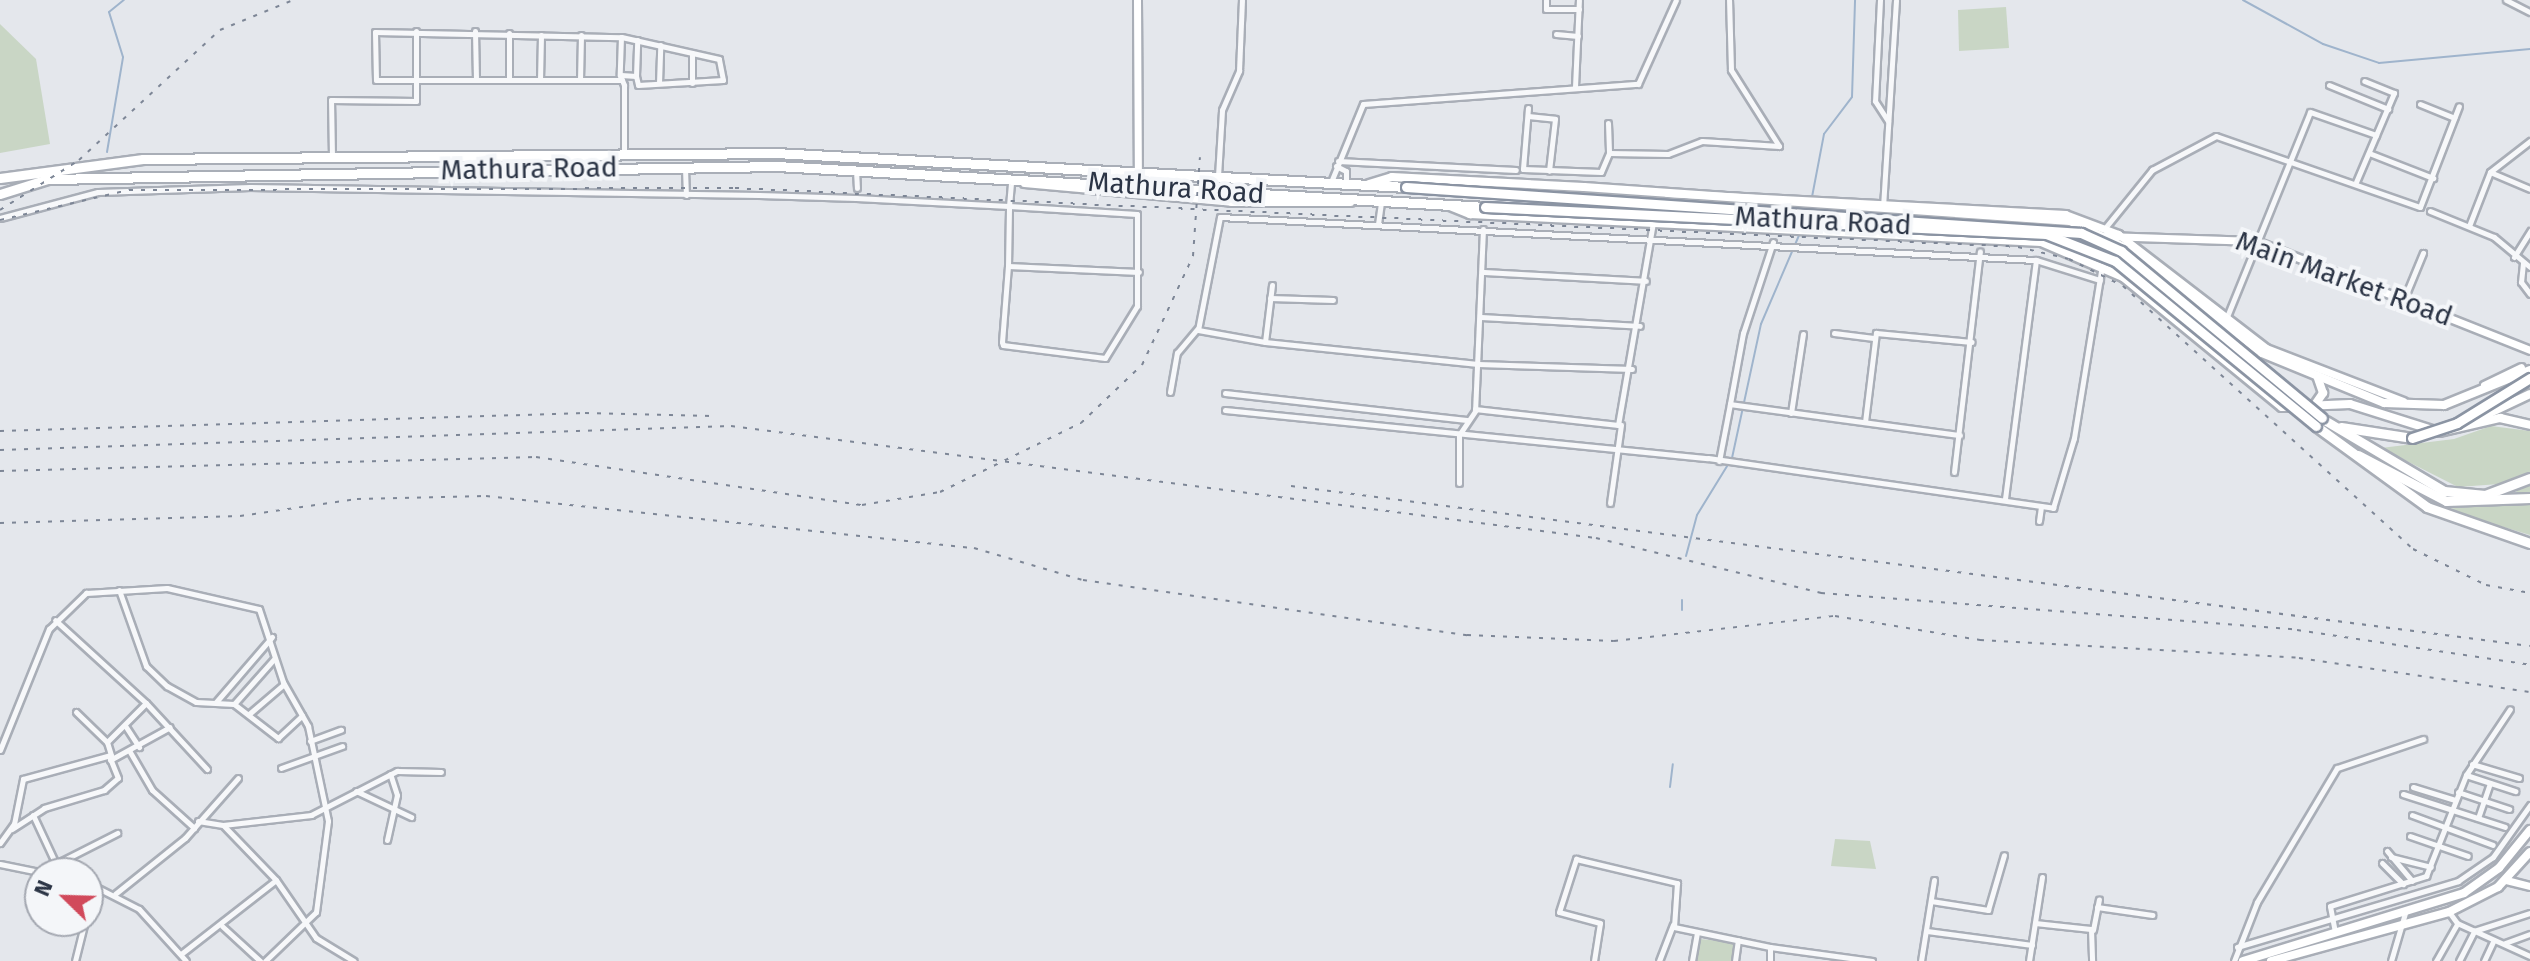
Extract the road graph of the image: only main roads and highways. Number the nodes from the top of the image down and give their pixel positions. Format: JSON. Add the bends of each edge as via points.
{"nodes":[{"id":1,"x":0,"y":178,"type":"edge"},
{"id":2,"x":1368,"y":184,"type":"junction"},
{"id":3,"x":0,"y":194,"type":"edge"},
{"id":4,"x":1450,"y":205,"type":"junction"},
{"id":5,"x":1853,"y":207,"type":"junction"},
{"id":6,"x":1938,"y":207,"type":"junction"},
{"id":7,"x":1851,"y":230,"type":"junction"},
{"id":8,"x":1933,"y":235,"type":"junction"},
{"id":9,"x":2262,"y":353,"type":"junction"},
{"id":10,"x":2523,"y":370,"type":"edge"},
{"id":11,"x":2313,"y":373,"type":"junction"},
{"id":12,"x":2530,"y":378,"type":"edge"},
{"id":13,"x":2243,"y":379,"type":"junction"},
{"id":14,"x":2530,"y":394,"type":"edge"},
{"id":15,"x":2307,"y":409,"type":"junction"},
{"id":16,"x":2326,"y":421,"type":"junction"},
{"id":17,"x":2530,"y":425,"type":"edge"},
{"id":18,"x":2460,"y":429,"type":"junction"},
{"id":19,"x":2326,"y":434,"type":"junction"},
{"id":20,"x":2530,"y":478,"type":"edge"},
{"id":21,"x":2530,"y":498,"type":"edge"},
{"id":22,"x":2530,"y":543,"type":"edge"},
{"id":23,"x":2530,"y":830,"type":"edge"},
{"id":24,"x":2530,"y":852,"type":"edge"},
{"id":25,"x":2286,"y":959,"type":"edge"},
{"id":26,"x":2243,"y":961,"type":"edge"},
{"id":27,"x":2271,"y":961,"type":"edge"}],
"edges":[{"from":1,"to":2,"type":"highway","name":"Mathura Road","via":[[131,160],[775,153]]},
{"from":2,"to":5,"type":"main road","name":"Mathura Road","via":[[1392,177]]},
{"from":2,"to":16,"type":"highway","name":"Mathura Road","bridge":true,"via":[[2081,233],[2121,251]]},
{"from":3,"to":4,"type":"highway","name":"Mathura Road","via":[[48,179],[685,167],[996,176]]},
{"from":4,"to":7,"type":"main road","name":"Mathura Road","via":[[1470,214]]},
{"from":4,"to":19,"type":"highway","name":"Mathura Road","bridge":true,"via":[[2046,234],[2115,261]]},
{"from":5,"to":6,"type":"main road","name":"Mathura Road"},
{"from":5,"to":7,"type":"main road"},
{"from":6,"to":8,"type":"main road"},
{"from":6,"to":9,"type":"main road","name":"Mathura Road","via":[[2070,221],[2105,232]]},
{"from":7,"to":8,"type":"main road","name":"Mathura Road"},
{"from":8,"to":13,"type":"main road","name":"Mathura Road","via":[[2041,242],[2103,265]]},
{"from":9,"to":11,"type":"main road","name":"Mathura Road"},
{"from":9,"to":13,"type":"main road"},
{"from":10,"to":11,"type":"main road","name":"Mathura Road","via":[[2454,403],[2419,408],[2384,403]]},
{"from":11,"to":15,"type":"main road","via":[[2323,393]]},
{"from":12,"to":16,"type":"highway","name":"Mathura Road","bridge":true,"via":[[2420,436],[2369,436]]},
{"from":13,"to":15,"type":"main road","name":"Mathura Road","via":[[2275,404]]},
{"from":14,"to":18,"type":"main road"},
{"from":15,"to":18,"type":"main road","name":"Mathura Road","via":[[2350,404],[2434,431]]},
{"from":16,"to":20,"type":"highway","via":[[2444,491],[2485,495]]},
{"from":17,"to":18,"type":"main road","via":[[2500,418]]},
{"from":19,"to":21,"type":"highway","via":[[2446,501]]},
{"from":19,"to":22,"type":"highway","name":"Mathura Road","via":[[2427,507]]},
{"from":23,"to":26,"type":"main road","via":[[2499,868],[2464,893]]},
{"from":24,"to":25,"type":"main road","via":[[2506,880],[2449,912]]},
{"from":25,"to":27,"type":"main road"}]}
